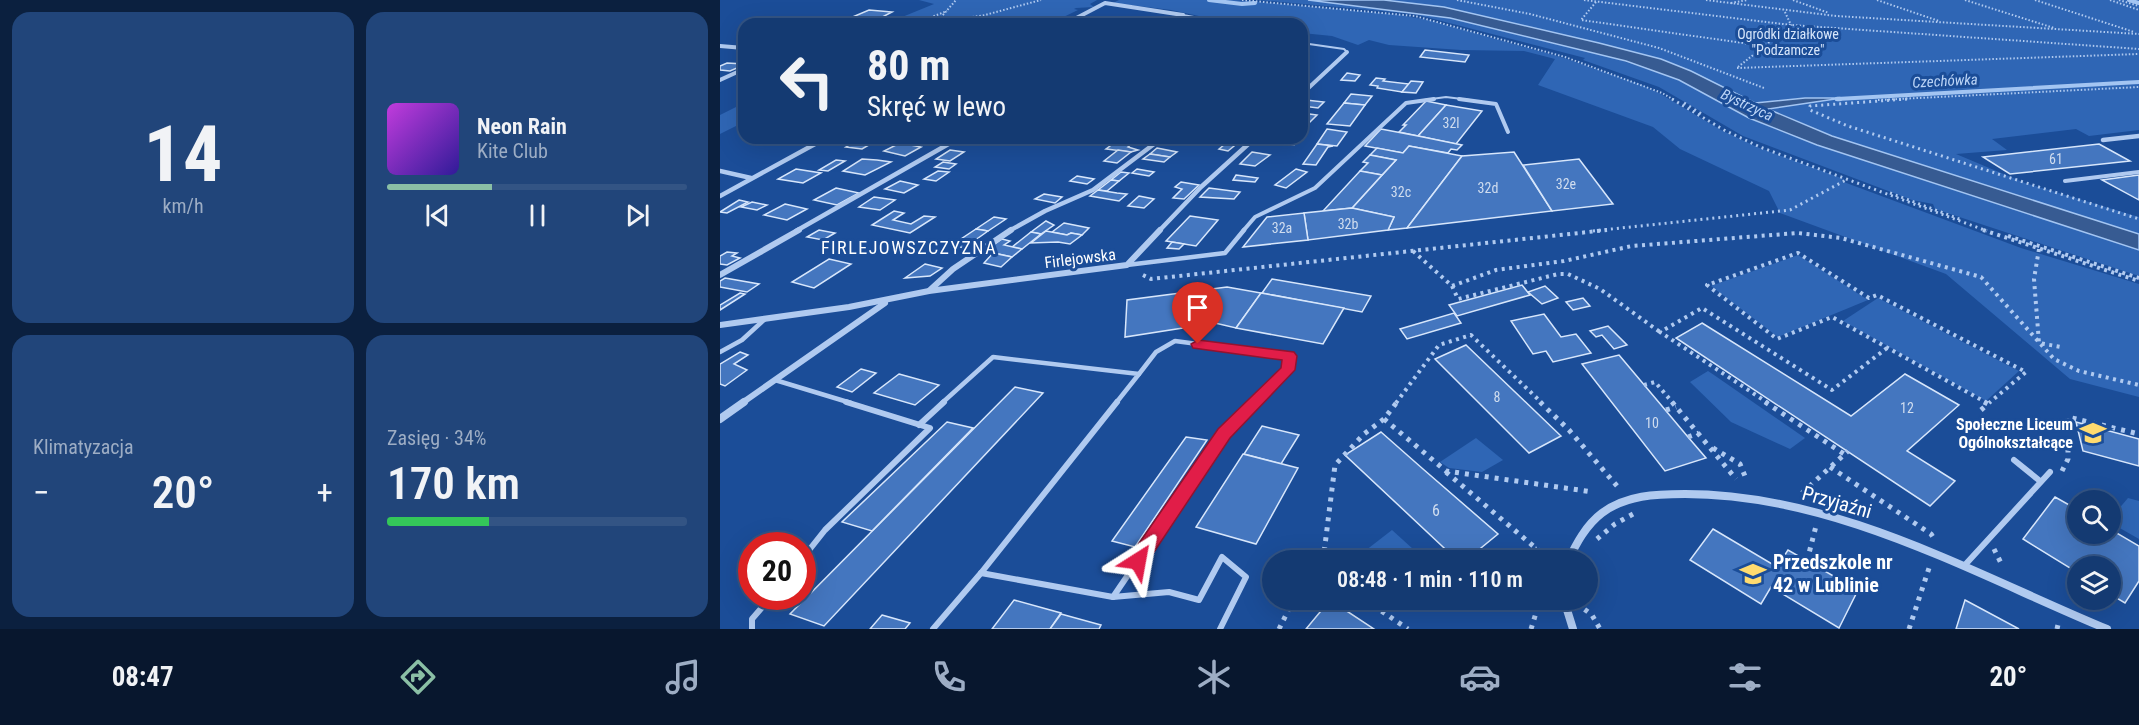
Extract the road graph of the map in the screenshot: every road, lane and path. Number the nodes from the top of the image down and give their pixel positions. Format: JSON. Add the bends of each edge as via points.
{"nodes":[{"id":1,"x":956,"y":0,"type":"edge"},
{"id":2,"x":1037,"y":0,"type":"edge"},
{"id":3,"x":1041,"y":0,"type":"edge"},
{"id":4,"x":1242,"y":0,"type":"edge"},
{"id":5,"x":1252,"y":0,"type":"edge"},
{"id":6,"x":1457,"y":0,"type":"edge"},
{"id":7,"x":1584,"y":0,"type":"edge"},
{"id":8,"x":1709,"y":0,"type":"edge"},
{"id":9,"x":1747,"y":0,"type":"edge"},
{"id":10,"x":1793,"y":0,"type":"edge"},
{"id":11,"x":1877,"y":0,"type":"edge"},
{"id":12,"x":1965,"y":0,"type":"edge"},
{"id":13,"x":2035,"y":0,"type":"edge"},
{"id":14,"x":2110,"y":0,"type":"edge"},
{"id":15,"x":2119,"y":0,"type":"edge"},
{"id":16,"x":1032,"y":2,"type":"junction"},
{"id":17,"x":1596,"y":2,"type":"junction"},
{"id":18,"x":1725,"y":4,"type":"junction"},
{"id":19,"x":2139,"y":8,"type":"edge"},
{"id":20,"x":1001,"y":10,"type":"junction"},
{"id":21,"x":1784,"y":10,"type":"junction"},
{"id":22,"x":947,"y":11,"type":"junction"},
{"id":23,"x":1183,"y":15,"type":"junction"},
{"id":24,"x":1836,"y":16,"type":"junction"},
{"id":25,"x":929,"y":18,"type":"edge"},
{"id":26,"x":941,"y":18,"type":"edge"},
{"id":27,"x":964,"y":18,"type":"edge"},
{"id":28,"x":980,"y":18,"type":"edge"},
{"id":29,"x":1076,"y":18,"type":"edge"},
{"id":30,"x":1177,"y":18,"type":"edge"},
{"id":31,"x":1199,"y":18,"type":"edge"},
{"id":32,"x":1944,"y":23,"type":"junction"},
{"id":33,"x":1791,"y":25,"type":"junction"},
{"id":34,"x":2061,"y":30,"type":"junction"},
{"id":35,"x":2139,"y":34,"type":"edge"},
{"id":36,"x":1308,"y":44,"type":"edge"},
{"id":37,"x":720,"y":46,"type":"edge"},
{"id":38,"x":1764,"y":46,"type":"junction"},
{"id":39,"x":738,"y":48,"type":"edge"},
{"id":40,"x":2139,"y":49,"type":"edge"},
{"id":41,"x":1347,"y":52,"type":"joint"},
{"id":42,"x":2139,"y":54,"type":"edge"},
{"id":43,"x":738,"y":72,"type":"edge"},
{"id":44,"x":720,"y":80,"type":"edge"},
{"id":45,"x":2139,"y":87,"type":"edge"},
{"id":46,"x":1308,"y":88,"type":"edge"},
{"id":47,"x":1764,"y":88,"type":"dead end"},
{"id":48,"x":1508,"y":132,"type":"dead end"},
{"id":49,"x":2139,"y":136,"type":"edge"},
{"id":50,"x":2103,"y":140,"type":"dead end"},
{"id":51,"x":815,"y":144,"type":"edge"},
{"id":52,"x":949,"y":144,"type":"edge"},
{"id":53,"x":1154,"y":144,"type":"edge"},
{"id":54,"x":1249,"y":144,"type":"edge"},
{"id":55,"x":720,"y":171,"type":"edge"},
{"id":56,"x":2139,"y":172,"type":"edge"},
{"id":57,"x":752,"y":179,"type":"junction"},
{"id":58,"x":1849,"y":179,"type":"junction"},
{"id":59,"x":2065,"y":181,"type":"dead end"},
{"id":60,"x":720,"y":196,"type":"edge"},
{"id":61,"x":2139,"y":219,"type":"edge"},
{"id":62,"x":2039,"y":248,"type":"junction"},
{"id":63,"x":1413,"y":251,"type":"junction"},
{"id":64,"x":1127,"y":265,"type":"junction"},
{"id":65,"x":720,"y":275,"type":"edge"},
{"id":66,"x":2139,"y":280,"type":"edge"},
{"id":67,"x":1452,"y":286,"type":"junction"},
{"id":68,"x":929,"y":291,"type":"junction"},
{"id":69,"x":887,"y":301,"type":"junction"},
{"id":70,"x":765,"y":319,"type":"junction"},
{"id":71,"x":720,"y":325,"type":"edge"},
{"id":72,"x":1660,"y":332,"type":"junction"},
{"id":73,"x":2039,"y":343,"type":"junction"},
{"id":74,"x":2061,"y":347,"type":"dead end"},
{"id":75,"x":1887,"y":348,"type":"junction"},
{"id":76,"x":720,"y":352,"type":"edge"},
{"id":77,"x":1139,"y":374,"type":"junction"},
{"id":78,"x":775,"y":380,"type":"junction"},
{"id":79,"x":1644,"y":385,"type":"dead end"},
{"id":80,"x":2139,"y":385,"type":"edge"},
{"id":81,"x":1988,"y":404,"type":"junction"},
{"id":82,"x":1676,"y":407,"type":"junction"},
{"id":83,"x":1666,"y":410,"type":"dead end"},
{"id":84,"x":1981,"y":410,"type":"dead end"},
{"id":85,"x":720,"y":419,"type":"edge"},
{"id":86,"x":1384,"y":419,"type":"junction"},
{"id":87,"x":919,"y":425,"type":"junction"},
{"id":88,"x":1699,"y":433,"type":"junction"},
{"id":89,"x":1688,"y":437,"type":"dead end"},
{"id":90,"x":1710,"y":446,"type":"junction"},
{"id":91,"x":2014,"y":460,"type":"dead end"},
{"id":92,"x":1830,"y":467,"type":"junction"},
{"id":93,"x":1446,"y":471,"type":"junction"},
{"id":94,"x":2050,"y":472,"type":"dead end"},
{"id":95,"x":1736,"y":479,"type":"dead end"},
{"id":96,"x":1747,"y":481,"type":"dead end"},
{"id":97,"x":2040,"y":481,"type":"junction"},
{"id":98,"x":1617,"y":486,"type":"dead end"},
{"id":99,"x":1593,"y":492,"type":"dead end"},
{"id":100,"x":1802,"y":493,"type":"dead end"},
{"id":101,"x":1643,"y":509,"type":"dead end"},
{"id":102,"x":1816,"y":525,"type":"dead end"},
{"id":103,"x":1936,"y":540,"type":"dead end"},
{"id":104,"x":816,"y":541,"type":"edge"},
{"id":105,"x":1592,"y":544,"type":"dead end"},
{"id":106,"x":1537,"y":549,"type":"joint"},
{"id":107,"x":1324,"y":550,"type":"edge"},
{"id":108,"x":1532,"y":550,"type":"edge"},
{"id":109,"x":1572,"y":550,"type":"edge"},
{"id":110,"x":1807,"y":561,"type":"dead end"},
{"id":111,"x":1930,"y":565,"type":"dead end"},
{"id":112,"x":1964,"y":566,"type":"junction"},
{"id":113,"x":981,"y":573,"type":"junction"},
{"id":114,"x":1113,"y":597,"type":"junction"},
{"id":115,"x":760,"y":610,"type":"edge"},
{"id":116,"x":1289,"y":610,"type":"edge"},
{"id":117,"x":1380,"y":610,"type":"edge"},
{"id":118,"x":1536,"y":610,"type":"edge"},
{"id":119,"x":1567,"y":610,"type":"edge"},
{"id":120,"x":1585,"y":610,"type":"edge"},
{"id":121,"x":752,"y":629,"type":"edge"},
{"id":122,"x":933,"y":629,"type":"edge"},
{"id":123,"x":1220,"y":629,"type":"edge"},
{"id":124,"x":1279,"y":629,"type":"edge"},
{"id":125,"x":1408,"y":629,"type":"edge"},
{"id":126,"x":1531,"y":629,"type":"edge"},
{"id":127,"x":1573,"y":629,"type":"edge"},
{"id":128,"x":1600,"y":629,"type":"edge"},
{"id":129,"x":1909,"y":629,"type":"edge"},
{"id":130,"x":2107,"y":629,"type":"edge"}],
"edges":[{"from":1,"to":22,"type":"path"},
{"from":2,"to":16,"type":"path"},
{"from":3,"to":16,"type":"path"},
{"from":4,"to":58,"type":"path","via":[[1415,16],[1550,52],[1653,88],[1741,139]]},
{"from":5,"to":58,"type":"path","via":[[1412,14],[1567,56],[1655,87],[1742,137]]},
{"from":6,"to":47,"type":"path","via":[[1530,14],[1659,48]]},
{"from":7,"to":17,"type":"path"},
{"from":8,"to":18,"type":"path"},
{"from":9,"to":18,"type":"path"},
{"from":10,"to":24,"type":"path"},
{"from":11,"to":32,"type":"path"},
{"from":12,"to":34,"type":"path"},
{"from":13,"to":35,"type":"path"},
{"from":14,"to":19,"type":"path"},
{"from":15,"to":19,"type":"path"},
{"from":16,"to":20,"type":"path"},
{"from":17,"to":33,"type":"path"},
{"from":17,"to":38,"type":"path","via":[[1581,20]]},
{"from":18,"to":21,"type":"path"},
{"from":20,"to":27,"type":"path"},
{"from":20,"to":28,"type":"path"},
{"from":21,"to":24,"type":"path"},
{"from":21,"to":33,"type":"path"},
{"from":22,"to":25,"type":"path"},
{"from":22,"to":26,"type":"path"},
{"from":23,"to":29,"type":"street","via":[[1105,3]]},
{"from":23,"to":30,"type":"street"},
{"from":23,"to":31,"type":"lane"},
{"from":24,"to":32,"type":"path"},
{"from":32,"to":34,"type":"path"},
{"from":33,"to":38,"type":"path"},
{"from":33,"to":40,"type":"path"},
{"from":34,"to":35,"type":"path"},
{"from":36,"to":41,"type":"lane"},
{"from":37,"to":39,"type":"street"},
{"from":38,"to":42,"type":"path","via":[[1737,68]]},
{"from":41,"to":46,"type":"street"},
{"from":43,"to":44,"type":"street"},
{"from":45,"to":61,"type":"path","via":[[1845,102],[1810,106],[1810,110],[1848,126]]},
{"from":48,"to":64,"type":"lane","via":[[1496,104],[1446,97],[1406,103],[1315,188],[1255,218],[1225,253]]},
{"from":49,"to":50,"type":"street"},
{"from":51,"to":57,"type":"street"},
{"from":52,"to":65,"type":"street"},
{"from":53,"to":68,"type":"street","name":"Firlejowska","via":[[1093,190],[1002,235]]},
{"from":54,"to":64,"type":"street","name":"Firlejowska"},
{"from":55,"to":57,"type":"street"},
{"from":56,"to":59,"type":"lane"},
{"from":57,"to":60,"type":"street"},
{"from":58,"to":62,"type":"path"},
{"from":58,"to":63,"type":"path","via":[[1790,210]]},
{"from":62,"to":66,"type":"path"},
{"from":62,"to":73,"type":"path","via":[[2034,279]]},
{"from":63,"to":64,"type":"path","via":[[1151,279]]},
{"from":63,"to":67,"type":"path"},
{"from":64,"to":68,"type":"street","name":"Firlejowska"},
{"from":67,"to":72,"type":"path","via":[[1458,298],[1568,274],[1600,289]]},
{"from":67,"to":73,"type":"path","via":[[1496,270],[1632,246],[1798,233],[1851,241],[1981,277]]},
{"from":68,"to":69,"type":"street","name":"Firlejowska"},
{"from":69,"to":70,"type":"street","name":"Firlejowska"},
{"from":69,"to":78,"type":"street","name":"Firlejowska"},
{"from":70,"to":71,"type":"street","name":"Firlejowska"},
{"from":70,"to":76,"type":"lane","via":[[742,340]]},
{"from":72,"to":75,"type":"path","via":[[1702,308],[1832,390]]},
{"from":72,"to":92,"type":"path","via":[[1846,452]]},
{"from":73,"to":74,"type":"path"},
{"from":73,"to":80,"type":"path","via":[[2065,365]]},
{"from":75,"to":81,"type":"path"},
{"from":75,"to":81,"type":"path","via":[[1832,317],[1777,339],[1707,285],[1798,253],[1869,298],[1877,295],[2026,372]]},
{"from":77,"to":87,"type":"lane","via":[[993,357]]},
{"from":77,"to":113,"type":"lane"},
{"from":77,"to":114,"type":"lane","via":[[1156,352],[1175,341],[1289,356],[1288,370],[1224,434]]},
{"from":78,"to":85,"type":"street","name":"Firlejowska"},
{"from":78,"to":87,"type":"lane"},
{"from":79,"to":82,"type":"path","via":[[1655,382]]},
{"from":81,"to":84,"type":"path"},
{"from":82,"to":83,"type":"path"},
{"from":82,"to":88,"type":"path"},
{"from":86,"to":93,"type":"path"},
{"from":86,"to":98,"type":"path","via":[[1439,345],[1471,335],[1569,430]]},
{"from":86,"to":107,"type":"path","via":[[1335,465]]},
{"from":87,"to":104,"type":"lane","via":[[930,428]]},
{"from":88,"to":89,"type":"path"},
{"from":88,"to":90,"type":"path"},
{"from":90,"to":95,"type":"path"},
{"from":90,"to":96,"type":"path","via":[[1737,461]]},
{"from":91,"to":97,"type":"lane"},
{"from":92,"to":100,"type":"path"},
{"from":92,"to":103,"type":"path"},
{"from":93,"to":99,"type":"path"},
{"from":93,"to":106,"type":"path"},
{"from":94,"to":97,"type":"lane"},
{"from":97,"to":112,"type":"lane"},
{"from":101,"to":105,"type":"path"},
{"from":102,"to":110,"type":"path"},
{"from":106,"to":108,"type":"path"},
{"from":109,"to":112,"type":"street","name":"Przyjaźni","via":[[1602,513],[1630,500],[1650,494],[1709,494],[1816,512]]},
{"from":111,"to":129,"type":"path"},
{"from":112,"to":130,"type":"street","name":"Przyjaźni"},
{"from":113,"to":114,"type":"lane"},
{"from":113,"to":122,"type":"lane"},
{"from":114,"to":123,"type":"lane","via":[[1169,592],[1199,600],[1222,557],[1246,577]]},
{"from":115,"to":121,"type":"lane","via":[[752,619]]},
{"from":116,"to":124,"type":"path"},
{"from":117,"to":125,"type":"path"},
{"from":118,"to":126,"type":"path"},
{"from":119,"to":127,"type":"street"},
{"from":120,"to":128,"type":"path"}]}
